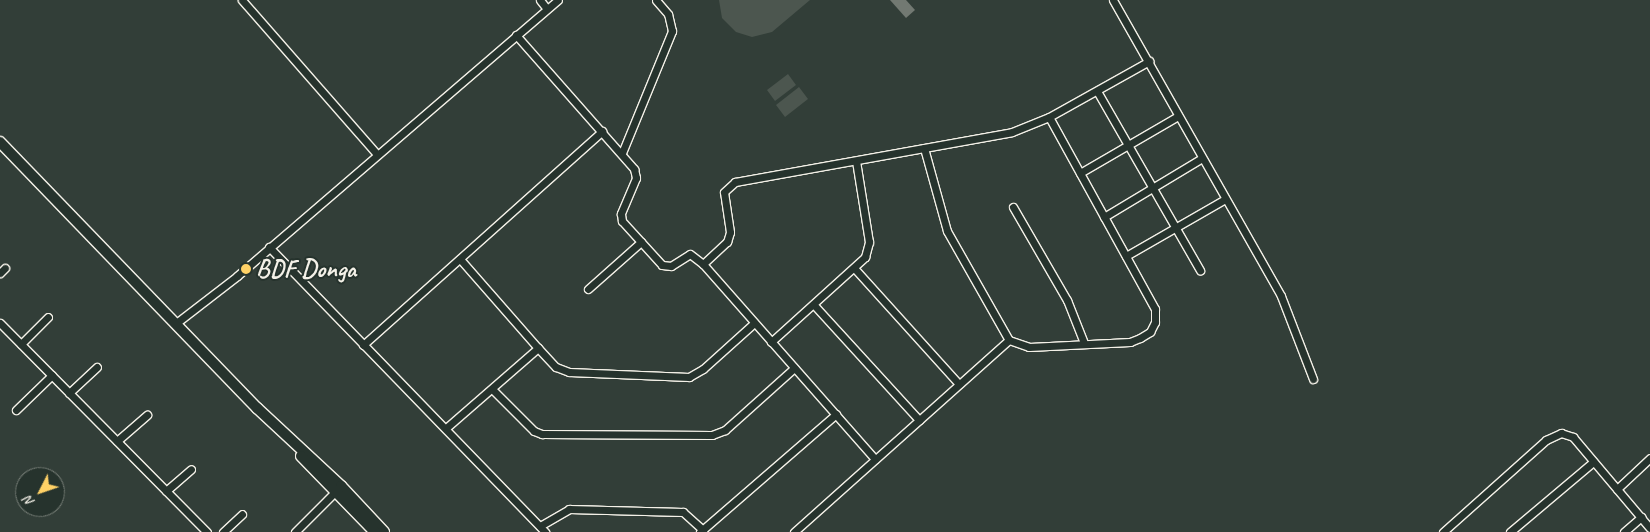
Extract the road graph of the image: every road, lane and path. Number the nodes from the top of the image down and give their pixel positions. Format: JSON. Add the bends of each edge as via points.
{"nodes":[{"id":1,"x":242,"y":0,"type":"edge"},
{"id":2,"x":540,"y":0,"type":"edge"},
{"id":3,"x":558,"y":0,"type":"edge"},
{"id":4,"x":656,"y":0,"type":"edge"},
{"id":5,"x":1113,"y":0,"type":"edge"},
{"id":6,"x":547,"y":9,"type":"junction"},
{"id":7,"x":516,"y":36,"type":"junction"},
{"id":8,"x":1149,"y":61,"type":"junction"},
{"id":9,"x":1098,"y":91,"type":"junction"},
{"id":10,"x":1178,"y":116,"type":"junction"},
{"id":11,"x":1049,"y":117,"type":"junction"},
{"id":12,"x":602,"y":131,"type":"junction"},
{"id":13,"x":0,"y":142,"type":"edge"},
{"id":14,"x":1130,"y":145,"type":"junction"},
{"id":15,"x":924,"y":148,"type":"junction"},
{"id":16,"x":0,"y":150,"type":"edge"},
{"id":17,"x":622,"y":153,"type":"junction"},
{"id":18,"x":378,"y":154,"type":"junction"},
{"id":19,"x":1202,"y":158,"type":"junction"},
{"id":20,"x":856,"y":161,"type":"junction"},
{"id":21,"x":1080,"y":173,"type":"junction"},
{"id":22,"x":1155,"y":187,"type":"junction"},
{"id":23,"x":1225,"y":198,"type":"junction"},
{"id":24,"x":1014,"y":207,"type":"dead end"},
{"id":25,"x":67,"y":214,"type":"junction"},
{"id":26,"x":1104,"y":217,"type":"junction"},
{"id":27,"x":1176,"y":226,"type":"junction"},
{"id":28,"x":641,"y":242,"type":"junction"},
{"id":29,"x":269,"y":248,"type":"junction"},
{"id":30,"x":1126,"y":256,"type":"junction"},
{"id":31,"x":460,"y":260,"type":"junction"},
{"id":32,"x":702,"y":264,"type":"junction"},
{"id":33,"x":856,"y":269,"type":"junction"},
{"id":34,"x":1200,"y":270,"type":"dead end"},
{"id":35,"x":588,"y":290,"type":"dead end"},
{"id":36,"x":814,"y":305,"type":"junction"},
{"id":37,"x":48,"y":317,"type":"dead end"},
{"id":38,"x":0,"y":323,"type":"edge"},
{"id":39,"x":754,"y":323,"type":"junction"},
{"id":40,"x":175,"y":324,"type":"junction"},
{"id":41,"x":1009,"y":340,"type":"junction"},
{"id":42,"x":771,"y":342,"type":"junction"},
{"id":43,"x":1084,"y":343,"type":"junction"},
{"id":44,"x":21,"y":344,"type":"junction"},
{"id":45,"x":363,"y":345,"type":"junction"},
{"id":46,"x":538,"y":348,"type":"junction"},
{"id":47,"x":97,"y":367,"type":"dead end"},
{"id":48,"x":794,"y":368,"type":"junction"},
{"id":49,"x":52,"y":375,"type":"junction"},
{"id":50,"x":1313,"y":379,"type":"dead end"},
{"id":51,"x":959,"y":384,"type":"junction"},
{"id":52,"x":492,"y":389,"type":"junction"},
{"id":53,"x":69,"y":393,"type":"junction"},
{"id":54,"x":16,"y":410,"type":"dead end"},
{"id":55,"x":836,"y":414,"type":"junction"},
{"id":56,"x":148,"y":415,"type":"dead end"},
{"id":57,"x":919,"y":420,"type":"junction"},
{"id":58,"x":446,"y":428,"type":"junction"},
{"id":59,"x":117,"y":441,"type":"junction"},
{"id":60,"x":1650,"y":458,"type":"edge"},
{"id":61,"x":875,"y":459,"type":"junction"},
{"id":62,"x":1593,"y":462,"type":"junction"},
{"id":63,"x":191,"y":469,"type":"dead end"},
{"id":64,"x":338,"y":488,"type":"junction"},
{"id":65,"x":1617,"y":489,"type":"junction"},
{"id":66,"x":166,"y":491,"type":"junction"},
{"id":67,"x":242,"y":514,"type":"dead end"},
{"id":68,"x":1641,"y":517,"type":"junction"},
{"id":69,"x":540,"y":526,"type":"junction"},
{"id":70,"x":1650,"y":528,"type":"edge"},
{"id":71,"x":701,"y":531,"type":"edge"},
{"id":72,"x":207,"y":532,"type":"edge"},
{"id":73,"x":223,"y":532,"type":"edge"},
{"id":74,"x":295,"y":532,"type":"edge"},
{"id":75,"x":375,"y":532,"type":"edge"},
{"id":76,"x":384,"y":532,"type":"edge"},
{"id":77,"x":545,"y":532,"type":"edge"},
{"id":78,"x":794,"y":532,"type":"edge"},
{"id":79,"x":1443,"y":532,"type":"edge"},
{"id":80,"x":1510,"y":532,"type":"edge"},
{"id":81,"x":1624,"y":532,"type":"edge"}],
"edges":[{"from":1,"to":18,"type":"street"},
{"from":2,"to":6,"type":"street"},
{"from":3,"to":6,"type":"street"},
{"from":4,"to":17,"type":"street","via":[[668,14],[672,31]]},
{"from":5,"to":8,"type":"street"},
{"from":6,"to":7,"type":"street"},
{"from":7,"to":12,"type":"street"},
{"from":7,"to":18,"type":"street"},
{"from":8,"to":9,"type":"street"},
{"from":8,"to":10,"type":"street"},
{"from":9,"to":11,"type":"street"},
{"from":9,"to":14,"type":"street"},
{"from":10,"to":14,"type":"street"},
{"from":10,"to":19,"type":"street"},
{"from":11,"to":15,"type":"street","via":[[1012,132]]},
{"from":11,"to":21,"type":"street"},
{"from":12,"to":17,"type":"street"},
{"from":12,"to":31,"type":"street"},
{"from":13,"to":25,"type":"main road"},
{"from":14,"to":21,"type":"street"},
{"from":14,"to":22,"type":"street"},
{"from":15,"to":20,"type":"street"},
{"from":15,"to":41,"type":"street","via":[[947,231]]},
{"from":16,"to":25,"type":"main road"},
{"from":17,"to":28,"type":"street","via":[[637,173],[621,217]]},
{"from":18,"to":29,"type":"street"},
{"from":19,"to":22,"type":"street"},
{"from":19,"to":23,"type":"street"},
{"from":20,"to":32,"type":"street","via":[[727,186],[724,192],[730,232],[727,242]]},
{"from":20,"to":33,"type":"street","via":[[869,242],[865,257]]},
{"from":21,"to":26,"type":"street"},
{"from":22,"to":26,"type":"street"},
{"from":22,"to":27,"type":"street"},
{"from":23,"to":27,"type":"street"},
{"from":23,"to":50,"type":"street","via":[[1281,296]]},
{"from":24,"to":43,"type":"street","via":[[1068,300]]},
{"from":25,"to":40,"type":"main road"},
{"from":26,"to":30,"type":"street"},
{"from":27,"to":30,"type":"street"},
{"from":27,"to":34,"type":"street"},
{"from":28,"to":32,"type":"street","via":[[667,267],[685,254]]},
{"from":28,"to":35,"type":"street"},
{"from":29,"to":40,"type":"street"},
{"from":29,"to":45,"type":"street"},
{"from":30,"to":43,"type":"street","via":[[1156,309],[1155,322],[1150,332],[1130,342]]},
{"from":31,"to":45,"type":"street"},
{"from":31,"to":46,"type":"street"},
{"from":32,"to":39,"type":"street"},
{"from":33,"to":36,"type":"street"},
{"from":33,"to":51,"type":"street"},
{"from":36,"to":42,"type":"street"},
{"from":36,"to":57,"type":"street"},
{"from":37,"to":44,"type":"street"},
{"from":38,"to":44,"type":"street"},
{"from":39,"to":42,"type":"street"},
{"from":39,"to":46,"type":"street","via":[[703,370],[689,377],[569,372],[556,367]]},
{"from":40,"to":64,"type":"main road"},
{"from":41,"to":43,"type":"street","via":[[1029,347]]},
{"from":41,"to":51,"type":"street"},
{"from":42,"to":48,"type":"street"},
{"from":44,"to":49,"type":"street"},
{"from":45,"to":58,"type":"street"},
{"from":46,"to":52,"type":"street"},
{"from":47,"to":53,"type":"street"},
{"from":48,"to":52,"type":"street","via":[[725,430],[712,436],[542,434],[534,431]]},
{"from":48,"to":55,"type":"street"},
{"from":49,"to":53,"type":"street"},
{"from":49,"to":54,"type":"street"},
{"from":51,"to":57,"type":"street"},
{"from":52,"to":58,"type":"street"},
{"from":53,"to":59,"type":"street"},
{"from":55,"to":61,"type":"street"},
{"from":55,"to":71,"type":"street"},
{"from":56,"to":59,"type":"street"},
{"from":57,"to":61,"type":"street"},
{"from":58,"to":69,"type":"street"},
{"from":59,"to":66,"type":"street"},
{"from":60,"to":65,"type":"street"},
{"from":61,"to":78,"type":"street"},
{"from":62,"to":65,"type":"street"},
{"from":62,"to":79,"type":"street","via":[[1571,436],[1554,435]]},
{"from":62,"to":80,"type":"street"},
{"from":63,"to":66,"type":"street"},
{"from":64,"to":74,"type":"street"},
{"from":64,"to":75,"type":"main road"},
{"from":64,"to":76,"type":"main road"},
{"from":65,"to":68,"type":"street"},
{"from":66,"to":72,"type":"street"},
{"from":67,"to":73,"type":"street"},
{"from":68,"to":70,"type":"street"},
{"from":68,"to":81,"type":"street"},
{"from":69,"to":71,"type":"street","via":[[569,509],[683,512]]},
{"from":69,"to":77,"type":"street"}]}
